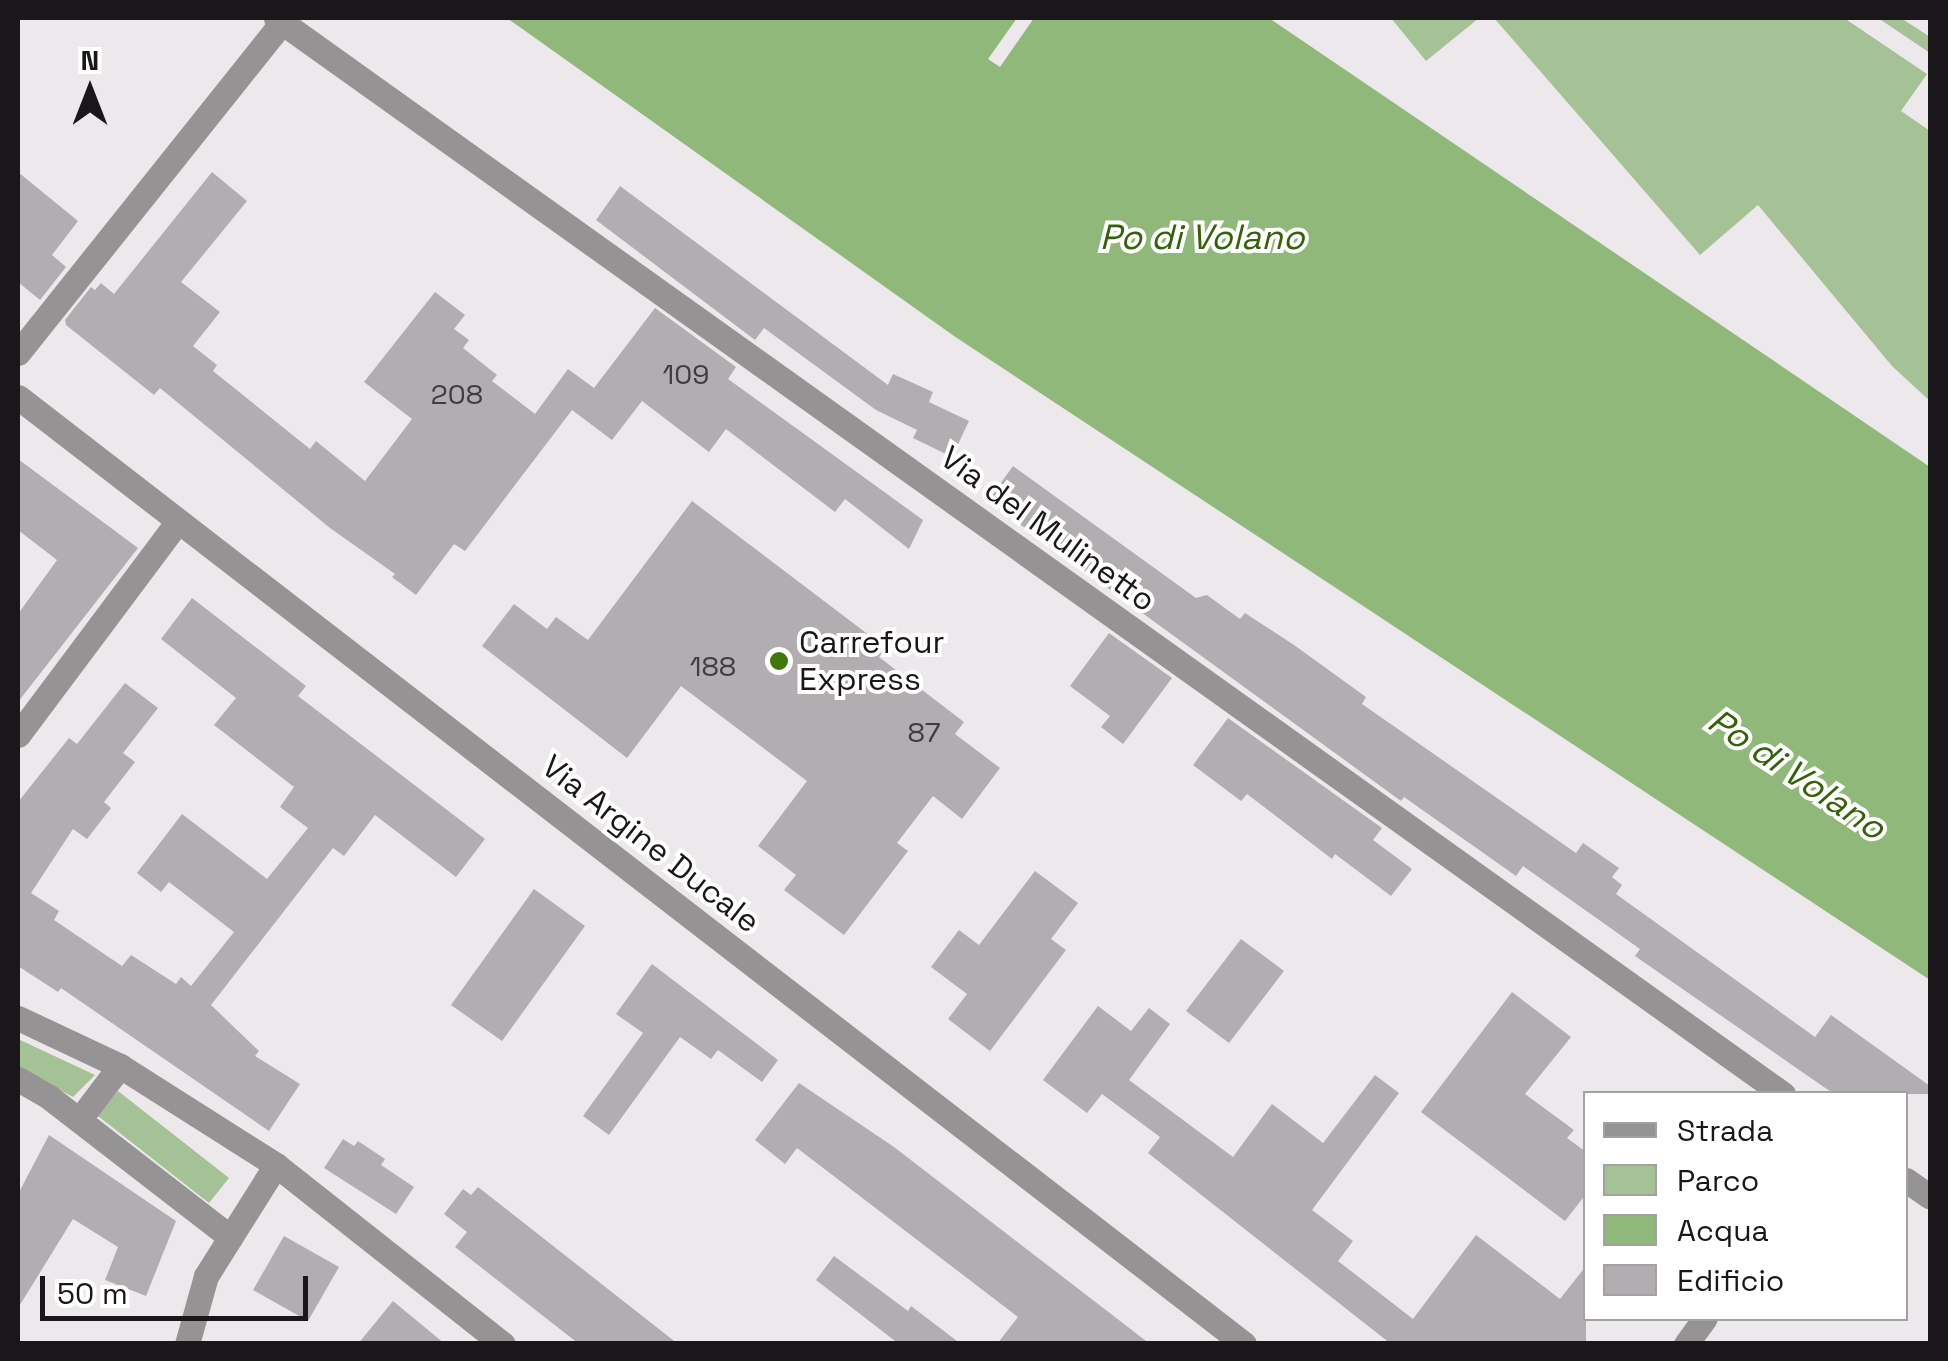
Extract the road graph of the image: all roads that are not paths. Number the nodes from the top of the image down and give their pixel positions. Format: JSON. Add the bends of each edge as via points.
{"nodes":[{"id":1,"x":279,"y":20,"type":"edge"},
{"id":2,"x":18,"y":354,"type":"edge"},
{"id":3,"x":18,"y":397,"type":"edge"},
{"id":4,"x":178,"y":520,"type":"junction"},
{"id":5,"x":18,"y":734,"type":"edge"},
{"id":6,"x":18,"y":1018,"type":"edge"},
{"id":7,"x":120,"y":1066,"type":"junction"},
{"id":8,"x":18,"y":1079,"type":"edge"},
{"id":9,"x":1779,"y":1091,"type":"edge"},
{"id":10,"x":79,"y":1120,"type":"junction"},
{"id":11,"x":276,"y":1165,"type":"junction"},
{"id":12,"x":1908,"y":1182,"type":"edge"},
{"id":13,"x":1930,"y":1198,"type":"edge"},
{"id":14,"x":230,"y":1236,"type":"junction"},
{"id":15,"x":1703,"y":1321,"type":"edge"},
{"id":16,"x":187,"y":1344,"type":"edge"},
{"id":17,"x":502,"y":1344,"type":"edge"},
{"id":18,"x":1244,"y":1344,"type":"edge"},
{"id":19,"x":1686,"y":1344,"type":"edge"}],
"edges":[{"from":1,"to":2,"type":"street"},
{"from":1,"to":9,"type":"street","name":"Via del Mulinetto"},
{"from":3,"to":4,"type":"street","name":"Via Argine Ducale"},
{"from":4,"to":5,"type":"street"},
{"from":4,"to":18,"type":"street","name":"Via Argine Ducale"},
{"from":6,"to":7,"type":"street"},
{"from":7,"to":10,"type":"street"},
{"from":7,"to":11,"type":"street"},
{"from":8,"to":10,"type":"street"},
{"from":10,"to":14,"type":"street"},
{"from":11,"to":14,"type":"street"},
{"from":11,"to":17,"type":"street"},
{"from":12,"to":13,"type":"street"},
{"from":14,"to":16,"type":"street","via":[[206,1276]]},
{"from":15,"to":19,"type":"street"}]}
